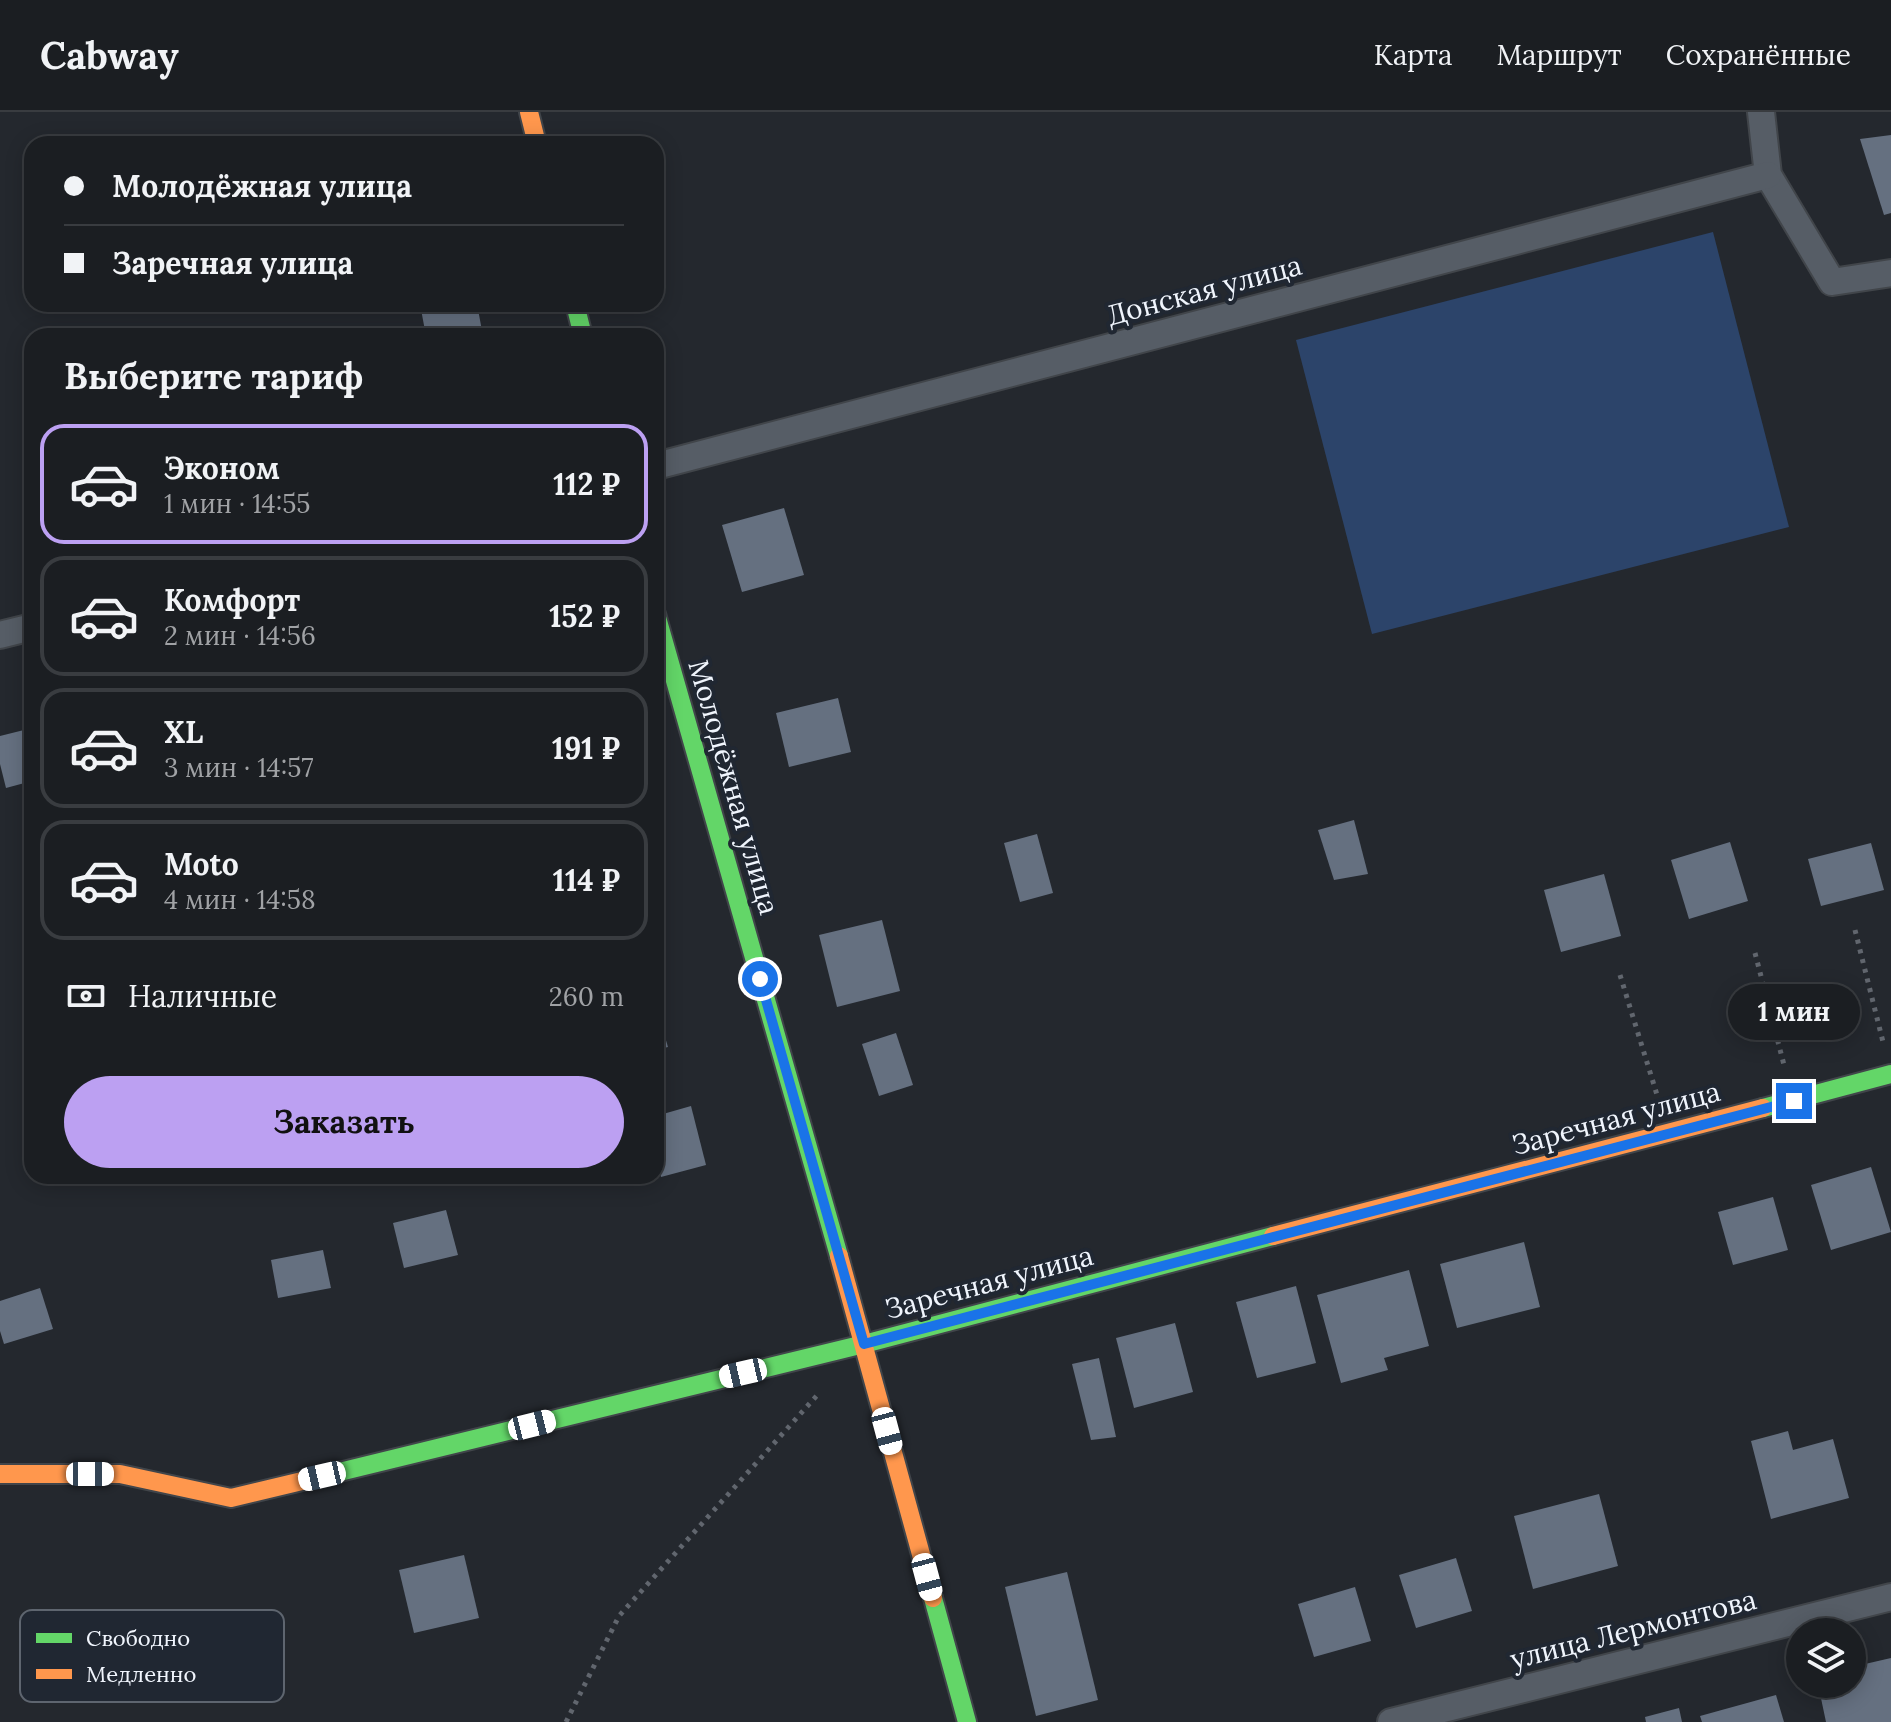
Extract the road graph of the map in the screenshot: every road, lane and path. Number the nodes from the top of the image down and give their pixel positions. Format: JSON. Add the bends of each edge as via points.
{"nodes":[{"id":1,"x":529,"y":112,"type":"edge"},
{"id":2,"x":1761,"y":112,"type":"edge"},
{"id":3,"x":535,"y":136,"type":"edge"},
{"id":4,"x":1768,"y":175,"type":"junction"},
{"id":5,"x":1891,"y":273,"type":"edge"},
{"id":6,"x":664,"y":464,"type":"edge"},
{"id":7,"x":24,"y":629,"type":"edge"},
{"id":8,"x":0,"y":635,"type":"edge"},
{"id":9,"x":664,"y":642,"type":"edge"},
{"id":10,"x":1855,"y":930,"type":"dead end"},
{"id":11,"x":1755,"y":953,"type":"dead end"},
{"id":12,"x":1620,"y":975,"type":"dead end"},
{"id":13,"x":1891,"y":1074,"type":"edge"},
{"id":14,"x":1794,"y":1101,"type":"junction"},
{"id":15,"x":1669,"y":1134,"type":"junction"},
{"id":16,"x":864,"y":1344,"type":"junction"},
{"id":17,"x":821,"y":1391,"type":"dead end"},
{"id":18,"x":0,"y":1474,"type":"edge"},
{"id":19,"x":1891,"y":1597,"type":"edge"},
{"id":20,"x":566,"y":1722,"type":"edge"},
{"id":21,"x":967,"y":1722,"type":"edge"},
{"id":22,"x":1391,"y":1722,"type":"edge"}],
"edges":[{"from":1,"to":3,"type":"street"},
{"from":2,"to":4,"type":"street"},
{"from":4,"to":5,"type":"street","via":[[1832,282]]},
{"from":4,"to":6,"type":"street","name":"Донская улица"},
{"from":7,"to":8,"type":"street"},
{"from":9,"to":16,"type":"street","name":"Молодёжная улица"},
{"from":10,"to":13,"type":"path"},
{"from":11,"to":14,"type":"path"},
{"from":12,"to":15,"type":"path"},
{"from":13,"to":14,"type":"street","name":"Заречная улица"},
{"from":14,"to":15,"type":"street","name":"Заречная улица"},
{"from":15,"to":16,"type":"street","name":"Заречная улица"},
{"from":16,"to":18,"type":"street","name":"Заречная улица","via":[[231,1498],[120,1474]]},
{"from":16,"to":21,"type":"street","name":"Молодёжная улица"},
{"from":17,"to":20,"type":"path","via":[[619,1616]]},
{"from":19,"to":22,"type":"street","name":"улица Лермонтова"}]}
